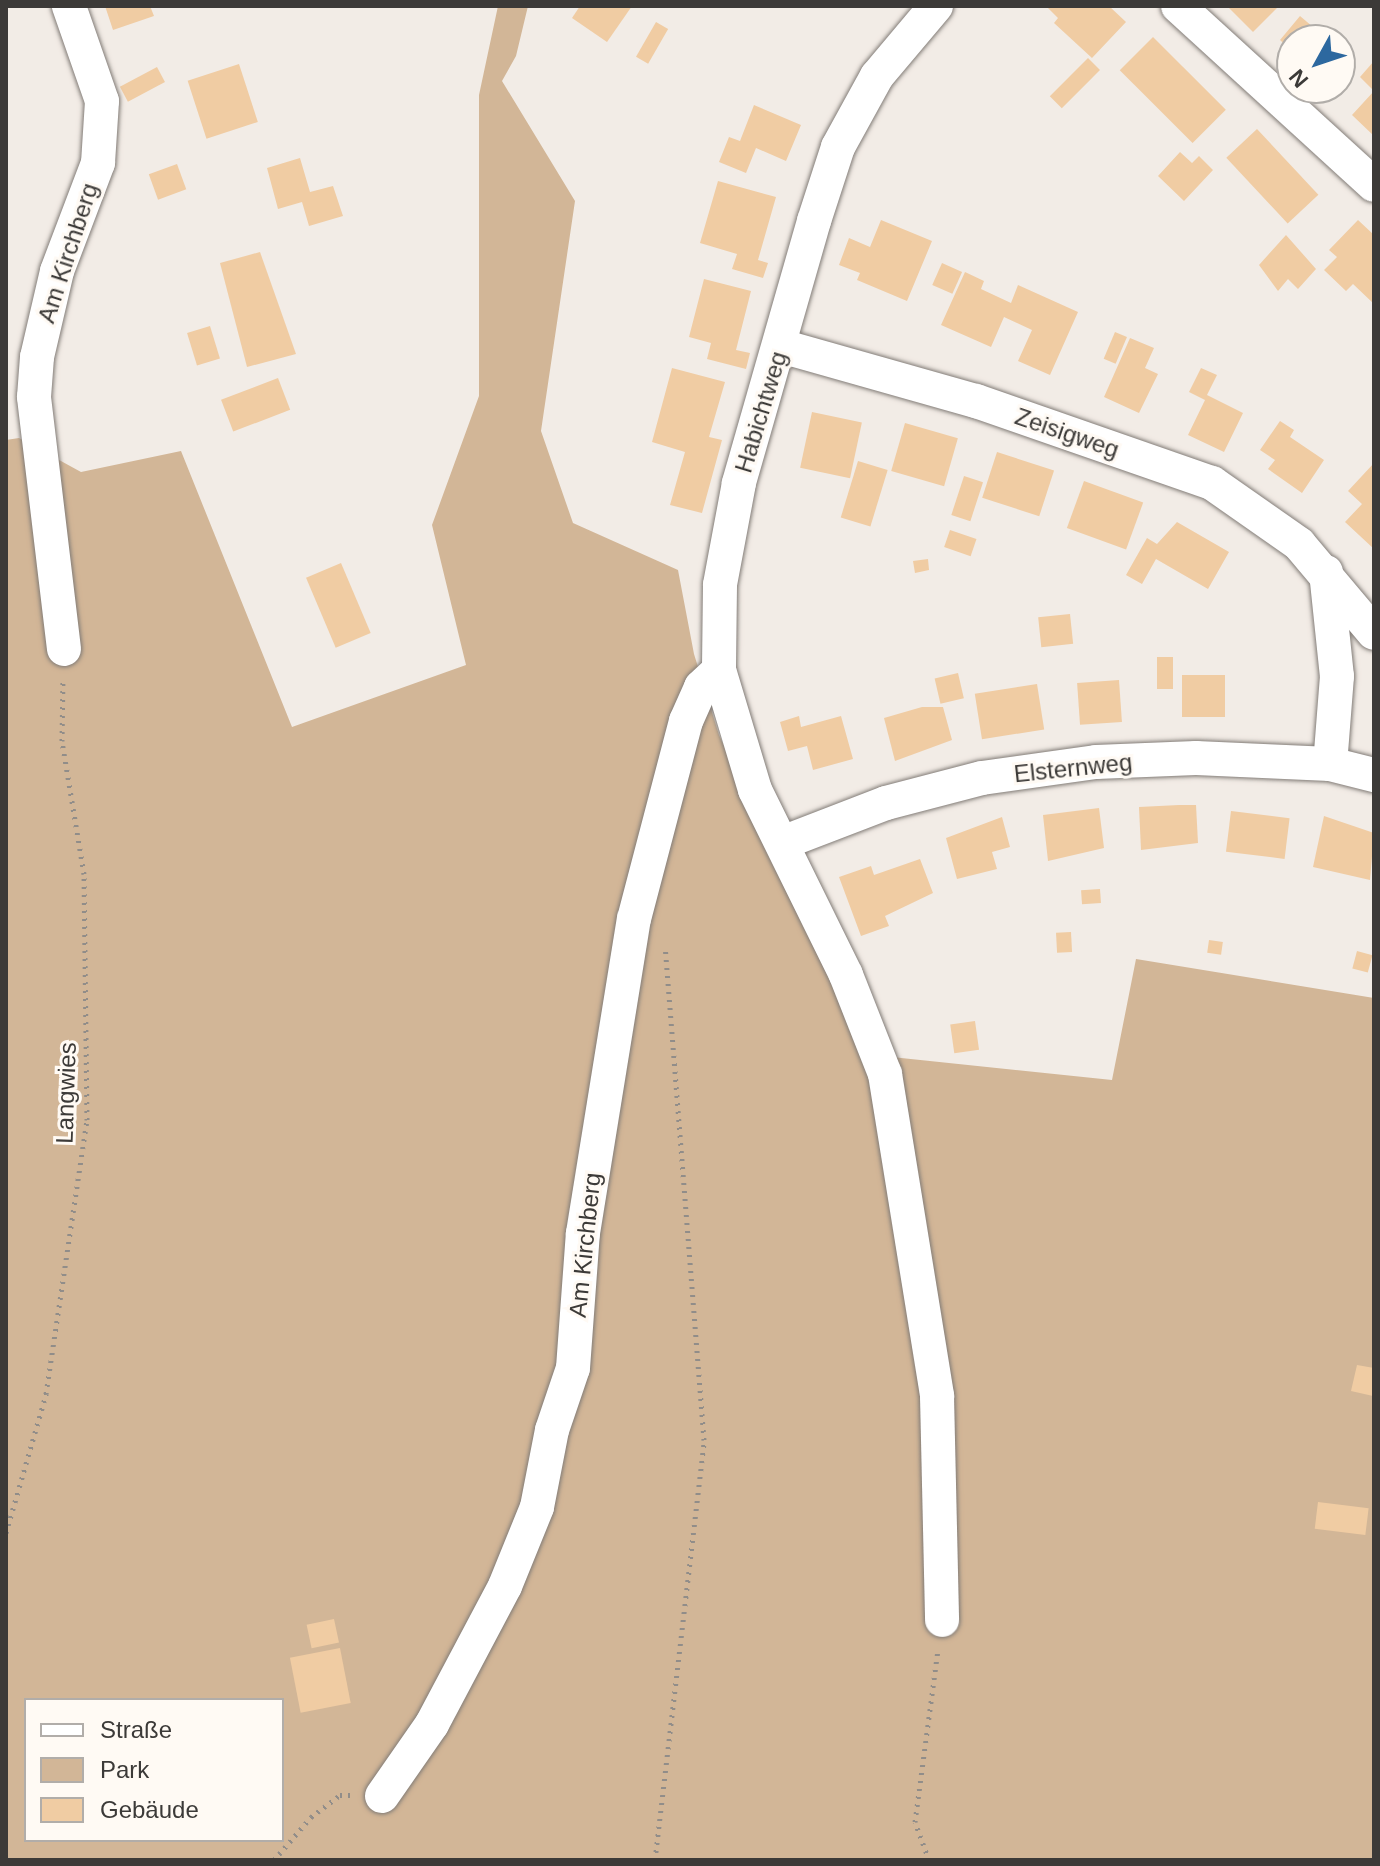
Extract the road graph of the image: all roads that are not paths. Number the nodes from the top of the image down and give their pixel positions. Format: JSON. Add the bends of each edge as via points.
{"nodes":[{"id":1,"x":69,"y":6,"type":"edge"},
{"id":2,"x":936,"y":6,"type":"edge"},
{"id":3,"x":1178,"y":6,"type":"edge"},
{"id":4,"x":1374,"y":185,"type":"edge"},
{"id":5,"x":781,"y":346,"type":"junction"},
{"id":6,"x":1326,"y":572,"type":"junction"},
{"id":7,"x":1374,"y":633,"type":"edge"},
{"id":8,"x":64,"y":649,"type":"road end"},
{"id":9,"x":719,"y":670,"type":"junction"},
{"id":10,"x":1330,"y":764,"type":"junction"},
{"id":11,"x":1374,"y":775,"type":"edge"},
{"id":12,"x":782,"y":843,"type":"junction"},
{"id":13,"x":942,"y":1620,"type":"road end"},
{"id":14,"x":382,"y":1796,"type":"road end"}],
"edges":[{"from":1,"to":8,"type":"street","name":"Am Kirchberg","via":[[102,101],[98,163],[57,271],[37,357],[34,397]]},
{"from":2,"to":5,"type":"street","name":"Habichtweg","via":[[877,76],[838,147]]},
{"from":3,"to":4,"type":"street"},
{"from":5,"to":6,"type":"street","name":"Zeisigweg","via":[[976,401],[1212,483],[1264,514]]},
{"from":5,"to":9,"type":"street","name":"Habichtweg","via":[[739,483],[720,585]]},
{"from":6,"to":7,"type":"street","name":"Zeisigweg"},
{"from":6,"to":10,"type":"street","via":[[1337,676]]},
{"from":9,"to":12,"type":"street","name":"Habichtweg","via":[[731,723]]},
{"from":9,"to":14,"type":"street","name":"Am Kirchberg","via":[[701,687],[686,721],[634,919],[583,1233],[573,1368],[537,1507],[505,1586],[432,1724]]},
{"from":10,"to":11,"type":"street","name":"Elsternweg"},
{"from":10,"to":12,"type":"street","name":"Elsternweg","via":[[1196,758],[1096,762],[982,778],[886,803]]},
{"from":12,"to":13,"type":"street","name":"Habichtweg","via":[[873,1034],[885,1074],[937,1396]]}]}
